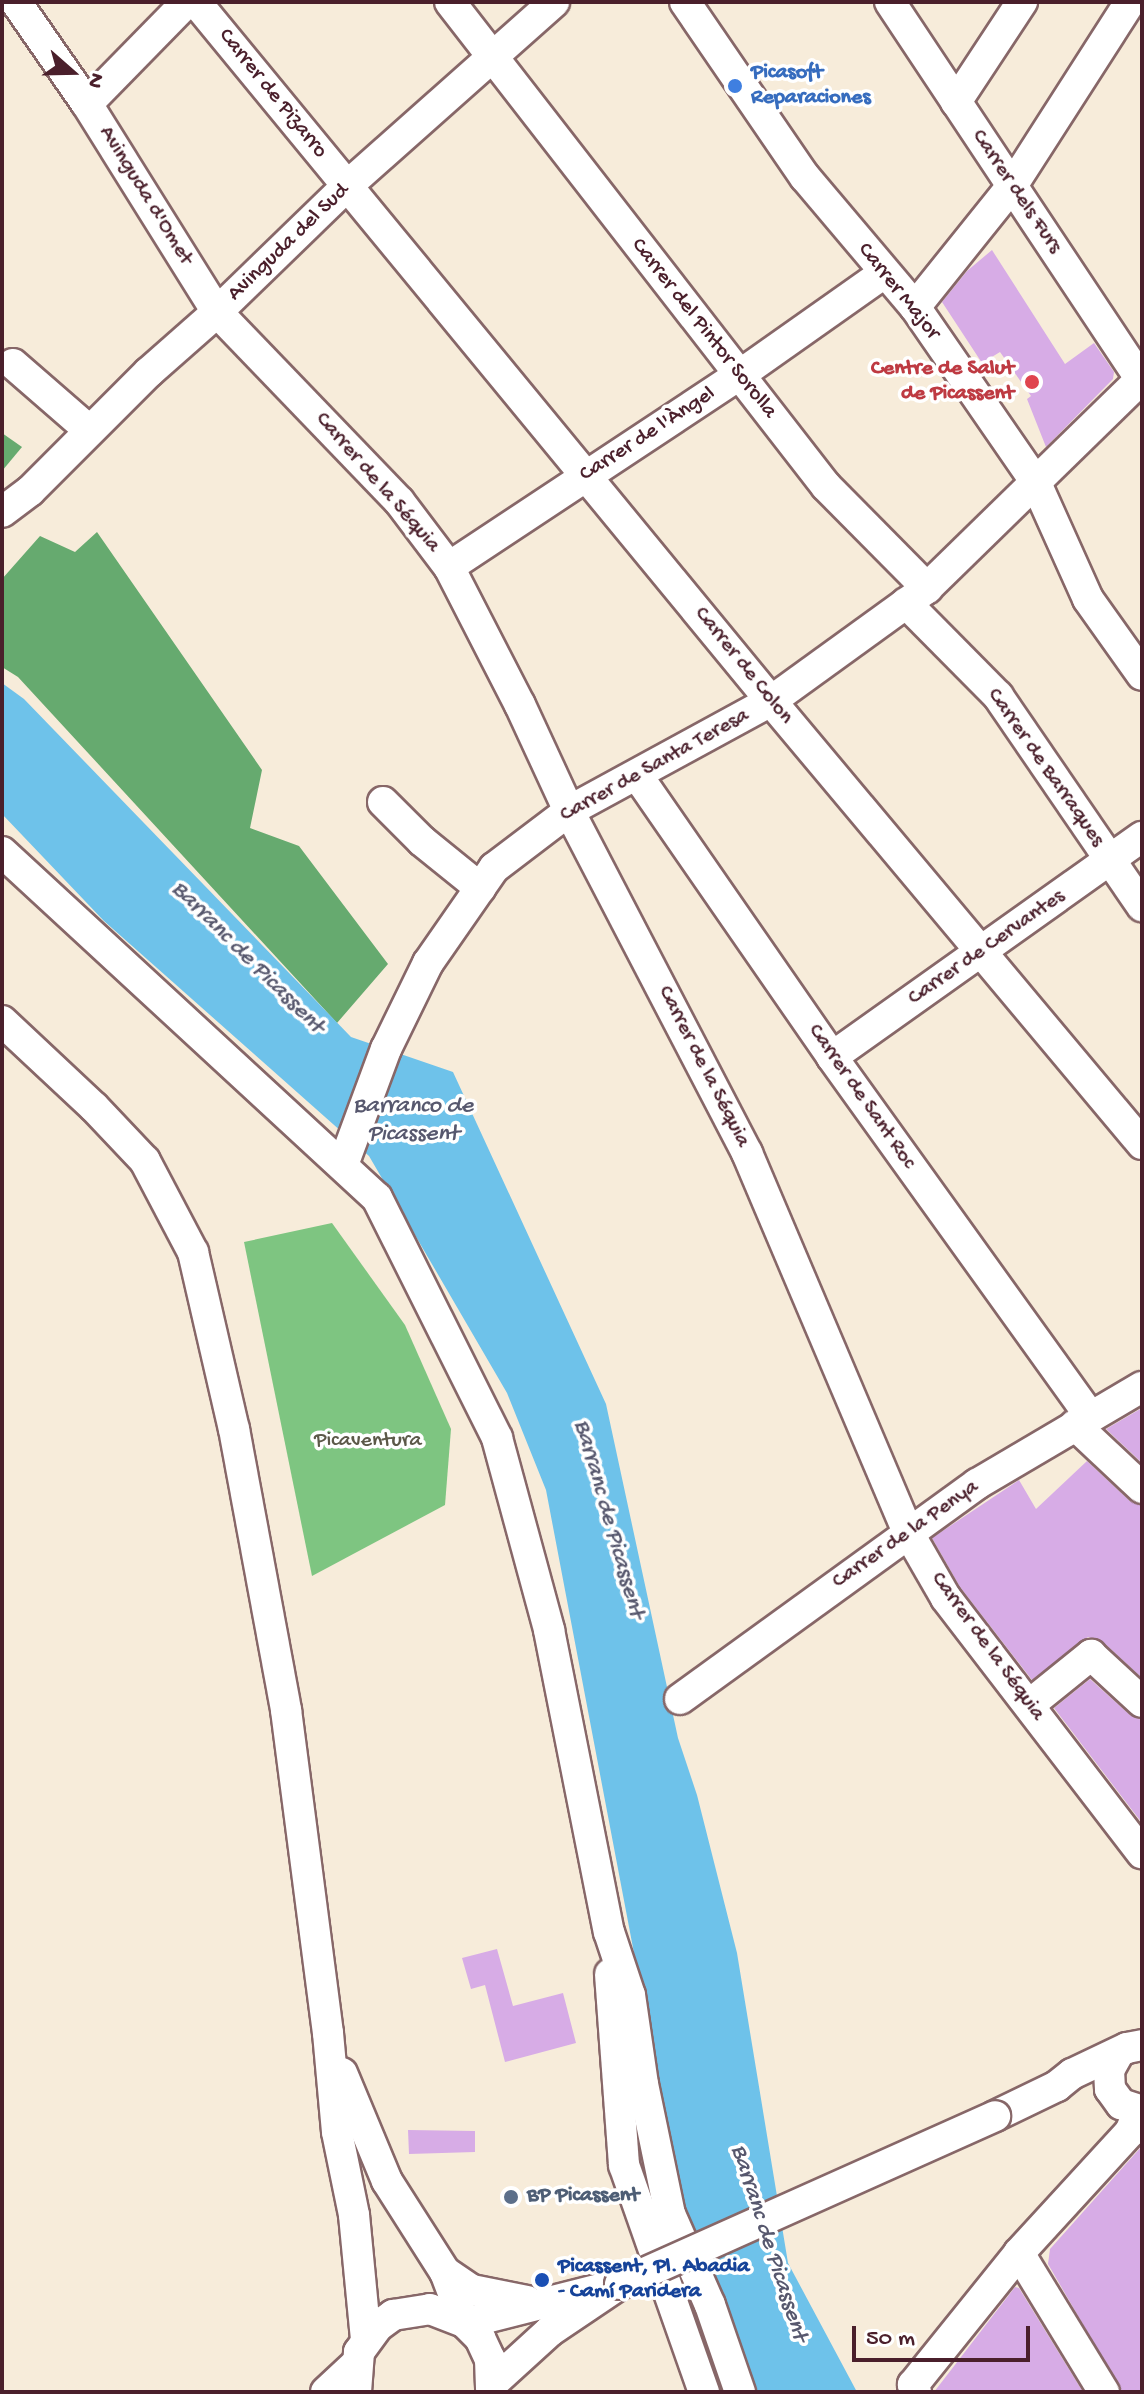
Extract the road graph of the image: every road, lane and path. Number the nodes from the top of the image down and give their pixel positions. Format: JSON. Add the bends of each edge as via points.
{"nodes":[{"id":1,"x":16,"y":2,"type":"edge"},
{"id":2,"x":187,"y":2,"type":"edge"},
{"id":3,"x":196,"y":2,"type":"edge"},
{"id":4,"x":450,"y":2,"type":"edge"},
{"id":5,"x":554,"y":2,"type":"edge"},
{"id":6,"x":685,"y":2,"type":"edge"},
{"id":7,"x":890,"y":2,"type":"edge"},
{"id":8,"x":1022,"y":2,"type":"edge"},
{"id":9,"x":1130,"y":2,"type":"edge"},
{"id":10,"x":492,"y":57,"type":"junction"},
{"id":11,"x":956,"y":102,"type":"junction"},
{"id":12,"x":87,"y":104,"type":"junction"},
{"id":13,"x":347,"y":186,"type":"junction"},
{"id":14,"x":1012,"y":186,"type":"junction"},
{"id":15,"x":884,"y":273,"type":"junction"},
{"id":16,"x":915,"y":307,"type":"junction"},
{"id":17,"x":217,"y":312,"type":"junction"},
{"id":18,"x":13,"y":364,"type":"dead end"},
{"id":19,"x":738,"y":376,"type":"junction"},
{"id":20,"x":1142,"y":380,"type":"edge"},
{"id":21,"x":89,"y":430,"type":"junction"},
{"id":22,"x":586,"y":474,"type":"junction"},
{"id":23,"x":1035,"y":481,"type":"junction"},
{"id":24,"x":30,"y":491,"type":"junction"},
{"id":25,"x":2,"y":512,"type":"edge"},
{"id":26,"x":2,"y":534,"type":"edge"},
{"id":27,"x":449,"y":567,"type":"junction"},
{"id":28,"x":917,"y":596,"type":"junction"},
{"id":29,"x":1142,"y":675,"type":"edge"},
{"id":30,"x":771,"y":701,"type":"junction"},
{"id":31,"x":637,"y":775,"type":"junction"},
{"id":32,"x":383,"y":802,"type":"dead end"},
{"id":33,"x":569,"y":811,"type":"junction"},
{"id":34,"x":1142,"y":837,"type":"edge"},
{"id":35,"x":2,"y":852,"type":"edge"},
{"id":36,"x":1110,"y":860,"type":"junction"},
{"id":37,"x":480,"y":888,"type":"junction"},
{"id":38,"x":1142,"y":906,"type":"edge"},
{"id":39,"x":981,"y":953,"type":"junction"},
{"id":40,"x":2,"y":1021,"type":"edge"},
{"id":41,"x":832,"y":1057,"type":"junction"},
{"id":42,"x":1142,"y":1144,"type":"edge"},
{"id":43,"x":343,"y":1165,"type":"junction"},
{"id":44,"x":1142,"y":1387,"type":"edge"},
{"id":45,"x":1082,"y":1420,"type":"junction"},
{"id":46,"x":1142,"y":1488,"type":"edge"},
{"id":47,"x":908,"y":1532,"type":"junction"},
{"id":48,"x":680,"y":1699,"type":"dead end"},
{"id":49,"x":1142,"y":1702,"type":"edge"},
{"id":50,"x":1029,"y":1705,"type":"junction"},
{"id":51,"x":1142,"y":1853,"type":"edge"},
{"id":52,"x":609,"y":1932,"type":"junction"},
{"id":53,"x":328,"y":2033,"type":"junction"},
{"id":54,"x":1135,"y":2044,"type":"edge"},
{"id":55,"x":1057,"y":2086,"type":"junction"},
{"id":56,"x":1132,"y":2106,"type":"edge"},
{"id":57,"x":1019,"y":2253,"type":"junction"},
{"id":58,"x":445,"y":2272,"type":"junction"},
{"id":59,"x":620,"y":2284,"type":"junction"},
{"id":60,"x":541,"y":2304,"type":"junction"},
{"id":61,"x":465,"y":2322,"type":"junction"},
{"id":62,"x":359,"y":2365,"type":"edge"},
{"id":63,"x":492,"y":2387,"type":"edge"},
{"id":64,"x":914,"y":2388,"type":"edge"},
{"id":65,"x":326,"y":2392,"type":"edge"},
{"id":66,"x":704,"y":2392,"type":"edge"},
{"id":67,"x":740,"y":2392,"type":"edge"},
{"id":68,"x":1104,"y":2392,"type":"edge"}],
"edges":[{"from":1,"to":12,"type":"street","name":"Avinguda d'Omet"},
{"from":2,"to":12,"type":"street"},
{"from":3,"to":13,"type":"street","name":"Carrer de Pizarro"},
{"from":4,"to":10,"type":"street","name":"Carrer del Pintor Sorolla"},
{"from":5,"to":10,"type":"street","name":"Avinguda del Sud"},
{"from":6,"to":15,"type":"street","name":"Carrer Major","via":[[805,177]]},
{"from":7,"to":11,"type":"street","name":"Carrer dels Furs"},
{"from":8,"to":11,"type":"street"},
{"from":9,"to":14,"type":"street"},
{"from":10,"to":13,"type":"street","name":"Avinguda del Sud"},
{"from":10,"to":19,"type":"street","name":"Carrer del Pintor Sorolla"},
{"from":11,"to":14,"type":"street","name":"Carrer dels Furs"},
{"from":12,"to":17,"type":"street","name":"Avinguda d'Omet"},
{"from":13,"to":17,"type":"street","name":"Avinguda del Sud"},
{"from":13,"to":22,"type":"street","name":"Carrer de Colon"},
{"from":14,"to":16,"type":"street"},
{"from":14,"to":20,"type":"street","name":"Carrer dels Furs"},
{"from":15,"to":16,"type":"street","name":"Carrer Major"},
{"from":15,"to":19,"type":"street","name":"Carrer de l'Àngel"},
{"from":16,"to":23,"type":"street","name":"Carrer Major"},
{"from":17,"to":21,"type":"street","name":"Avinguda del Sud"},
{"from":17,"to":27,"type":"street","name":"Carrer de la Séquia","via":[[399,501]]},
{"from":18,"to":21,"type":"street"},
{"from":19,"to":22,"type":"street","name":"Carrer de l'Àngel"},
{"from":19,"to":28,"type":"street","name":"Carrer del Pintor Sorolla"},
{"from":20,"to":23,"type":"street","name":"Carrer de Santa Teresa"},
{"from":21,"to":24,"type":"street","name":"Avinguda del Sud"},
{"from":22,"to":27,"type":"street","name":"Carrer de l'Àngel"},
{"from":22,"to":30,"type":"street","name":"Carrer de Colon"},
{"from":23,"to":28,"type":"street","name":"Carrer de Santa Teresa"},
{"from":23,"to":29,"type":"street","name":"Carrer Major","via":[[1088,599]]},
{"from":24,"to":25,"type":"street","name":"Avinguda del Sud"},
{"from":24,"to":26,"type":"street","name":"Avinguda del Sud"},
{"from":27,"to":33,"type":"street","name":"Carrer de la Séquia"},
{"from":28,"to":30,"type":"street","name":"Carrer de Santa Teresa"},
{"from":28,"to":36,"type":"street","name":"Carrer de Barraques","via":[[998,696]]},
{"from":30,"to":31,"type":"street","name":"Carrer de Santa Teresa"},
{"from":30,"to":39,"type":"street","name":"Carrer de Colon"},
{"from":31,"to":33,"type":"street","name":"Carrer de Santa Teresa"},
{"from":31,"to":41,"type":"street","name":"Carrer de Sant Roc"},
{"from":32,"to":37,"type":"street"},
{"from":33,"to":37,"type":"street","name":"Carrer de Santa Teresa","via":[[494,868]]},
{"from":33,"to":47,"type":"street","name":"Carrer de la Séquia","via":[[747,1153]]},
{"from":34,"to":36,"type":"street","name":"Carrer de Cervantes"},
{"from":35,"to":43,"type":"street"},
{"from":36,"to":38,"type":"street","name":"Carrer de Barraques"},
{"from":36,"to":39,"type":"street","name":"Carrer de Cervantes"},
{"from":37,"to":43,"type":"street","name":"Carrer de Santa Teresa","via":[[428,963],[386,1049]]},
{"from":39,"to":41,"type":"street","name":"Carrer de Cervantes"},
{"from":39,"to":42,"type":"street","name":"Carrer de Colon"},
{"from":40,"to":53,"type":"street","via":[[145,1161],[193,1252],[234,1429],[286,1710]]},
{"from":41,"to":45,"type":"street","name":"Carrer de Sant Roc"},
{"from":43,"to":52,"type":"street","via":[[377,1198],[497,1438],[549,1630]]},
{"from":44,"to":45,"type":"street","name":"Carrer de la Penya"},
{"from":45,"to":46,"type":"street","name":"Carrer de Sant Roc"},
{"from":45,"to":47,"type":"street","name":"Carrer de la Penya"},
{"from":47,"to":48,"type":"street","name":"Carrer de la Penya"},
{"from":47,"to":50,"type":"street","name":"Carrer de la Séquia","via":[[946,1598]]},
{"from":49,"to":50,"type":"street","via":[[1091,1655]]},
{"from":50,"to":51,"type":"street","name":"Carrer de la Séquia"},
{"from":52,"to":66,"type":"street","via":[[624,2165]]},
{"from":52,"to":67,"type":"street","via":[[630,1995],[670,2214]]},
{"from":53,"to":58,"type":"street","via":[[387,2181]]},
{"from":53,"to":62,"type":"street","via":[[337,2132],[355,2229]]},
{"from":54,"to":55,"type":"street"},
{"from":54,"to":56,"type":"street","via":[[1109,2070]]},
{"from":55,"to":56,"type":"street"},
{"from":55,"to":59,"type":"street","bridge":true},
{"from":56,"to":57,"type":"street","via":[[1130,2132]]},
{"from":57,"to":64,"type":"street"},
{"from":57,"to":68,"type":"street"},
{"from":58,"to":60,"type":"street","via":[[472,2290]]},
{"from":58,"to":61,"type":"street"},
{"from":59,"to":60,"type":"street"},
{"from":59,"to":63,"type":"street","via":[[550,2331]]},
{"from":60,"to":61,"type":"street"},
{"from":61,"to":62,"type":"street","via":[[448,2313],[411,2310],[378,2326]]},
{"from":61,"to":63,"type":"street","via":[[490,2359]]},
{"from":62,"to":65,"type":"street"}]}
